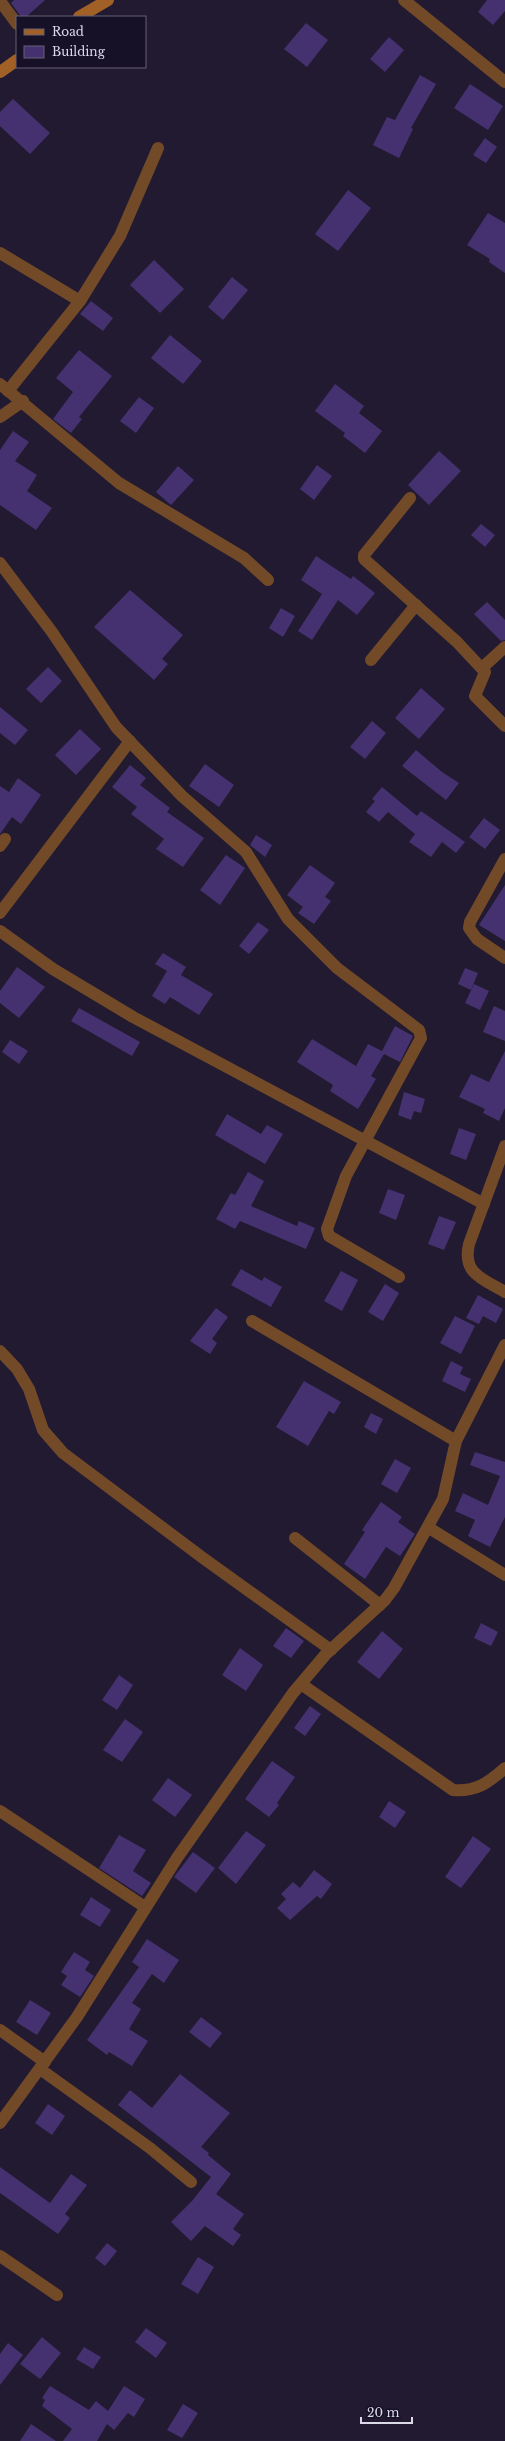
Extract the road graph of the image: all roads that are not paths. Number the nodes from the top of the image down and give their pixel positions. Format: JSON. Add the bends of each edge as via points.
{"nodes":[{"id":1,"x":0,"y":0,"type":"edge"},
{"id":2,"x":108,"y":0,"type":"edge"},
{"id":3,"x":404,"y":0,"type":"edge"},
{"id":4,"x":81,"y":16,"type":"edge"},
{"id":5,"x":16,"y":23,"type":"edge"},
{"id":6,"x":16,"y":61,"type":"edge"},
{"id":7,"x":0,"y":72,"type":"edge"},
{"id":8,"x":505,"y":82,"type":"edge"},
{"id":9,"x":158,"y":148,"type":"dead end"},
{"id":10,"x":0,"y":253,"type":"edge"},
{"id":11,"x":80,"y":302,"type":"junction"},
{"id":12,"x":4,"y":388,"type":"edge"},
{"id":13,"x":23,"y":401,"type":"junction"},
{"id":14,"x":0,"y":417,"type":"edge"},
{"id":15,"x":410,"y":498,"type":"dead end"},
{"id":16,"x":0,"y":563,"type":"edge"},
{"id":17,"x":268,"y":580,"type":"dead end"},
{"id":18,"x":416,"y":605,"type":"junction"},
{"id":19,"x":505,"y":647,"type":"edge"},
{"id":20,"x":371,"y":660,"type":"dead end"},
{"id":21,"x":482,"y":668,"type":"junction"},
{"id":22,"x":505,"y":726,"type":"edge"},
{"id":23,"x":130,"y":741,"type":"junction"},
{"id":24,"x":505,"y":859,"type":"edge"},
{"id":25,"x":0,"y":913,"type":"edge"},
{"id":26,"x":0,"y":931,"type":"edge"},
{"id":27,"x":505,"y":958,"type":"edge"},
{"id":28,"x":364,"y":1139,"type":"junction"},
{"id":29,"x":505,"y":1146,"type":"edge"},
{"id":30,"x":484,"y":1204,"type":"junction"},
{"id":31,"x":398,"y":1278,"type":"dead end"},
{"id":32,"x":505,"y":1292,"type":"edge"},
{"id":33,"x":252,"y":1321,"type":"dead end"},
{"id":34,"x":505,"y":1346,"type":"edge"},
{"id":35,"x":0,"y":1351,"type":"edge"},
{"id":36,"x":456,"y":1441,"type":"junction"},
{"id":37,"x":429,"y":1528,"type":"junction"},
{"id":38,"x":295,"y":1538,"type":"dead end"},
{"id":39,"x":505,"y":1575,"type":"edge"},
{"id":40,"x":380,"y":1605,"type":"junction"},
{"id":41,"x":331,"y":1650,"type":"junction"},
{"id":42,"x":301,"y":1684,"type":"junction"},
{"id":43,"x":505,"y":1768,"type":"edge"},
{"id":44,"x":0,"y":1811,"type":"edge"},
{"id":45,"x":145,"y":1907,"type":"junction"},
{"id":46,"x":0,"y":2030,"type":"edge"},
{"id":47,"x":42,"y":2065,"type":"junction"},
{"id":48,"x":0,"y":2123,"type":"edge"},
{"id":49,"x":191,"y":2182,"type":"dead end"},
{"id":50,"x":0,"y":2256,"type":"edge"},
{"id":51,"x":57,"y":2295,"type":"dead end"}],
"edges":[{"from":1,"to":5,"type":"street"},
{"from":2,"to":4,"type":"street"},
{"from":3,"to":8,"type":"street"},
{"from":6,"to":7,"type":"street"},
{"from":9,"to":11,"type":"street","via":[[120,236]]},
{"from":10,"to":11,"type":"street"},
{"from":11,"to":12,"type":"street"},
{"from":12,"to":13,"type":"street"},
{"from":13,"to":14,"type":"street"},
{"from":13,"to":17,"type":"street","via":[[119,483],[244,558]]},
{"from":15,"to":18,"type":"street","via":[[364,558]]},
{"from":16,"to":23,"type":"street","via":[[52,632],[116,727]]},
{"from":18,"to":20,"type":"street"},
{"from":18,"to":21,"type":"street"},
{"from":19,"to":21,"type":"street"},
{"from":21,"to":22,"type":"street","via":[[486,675],[475,696]]},
{"from":23,"to":25,"type":"street"},
{"from":23,"to":28,"type":"street","via":[[182,796],[246,852],[271,895],[309,942],[337,968],[419,1030],[421,1038]]},
{"from":24,"to":27,"type":"street","via":[[470,922],[470,928],[477,939]]},
{"from":26,"to":28,"type":"street","via":[[53,969],[133,1017]]},
{"from":28,"to":30,"type":"street"},
{"from":28,"to":31,"type":"street","via":[[346,1176],[327,1232],[329,1236]]},
{"from":29,"to":30,"type":"street"},
{"from":30,"to":32,"type":"street","via":[[469,1244],[467,1262],[476,1274]]},
{"from":33,"to":36,"type":"street"},
{"from":34,"to":36,"type":"street"},
{"from":35,"to":41,"type":"street","via":[[17,1369],[29,1389],[44,1430],[63,1452],[203,1558]]},
{"from":36,"to":37,"type":"street","via":[[446,1492]]},
{"from":37,"to":39,"type":"street"},
{"from":37,"to":40,"type":"street","via":[[394,1588]]},
{"from":38,"to":40,"type":"street"},
{"from":40,"to":41,"type":"street"},
{"from":41,"to":42,"type":"street"},
{"from":42,"to":43,"type":"street","via":[[453,1790],[467,1792],[484,1786]]},
{"from":42,"to":45,"type":"street"},
{"from":44,"to":45,"type":"street"},
{"from":45,"to":47,"type":"street","via":[[86,2004]]},
{"from":46,"to":47,"type":"street"},
{"from":47,"to":48,"type":"street"},
{"from":47,"to":49,"type":"street"},
{"from":50,"to":51,"type":"street"}]}
